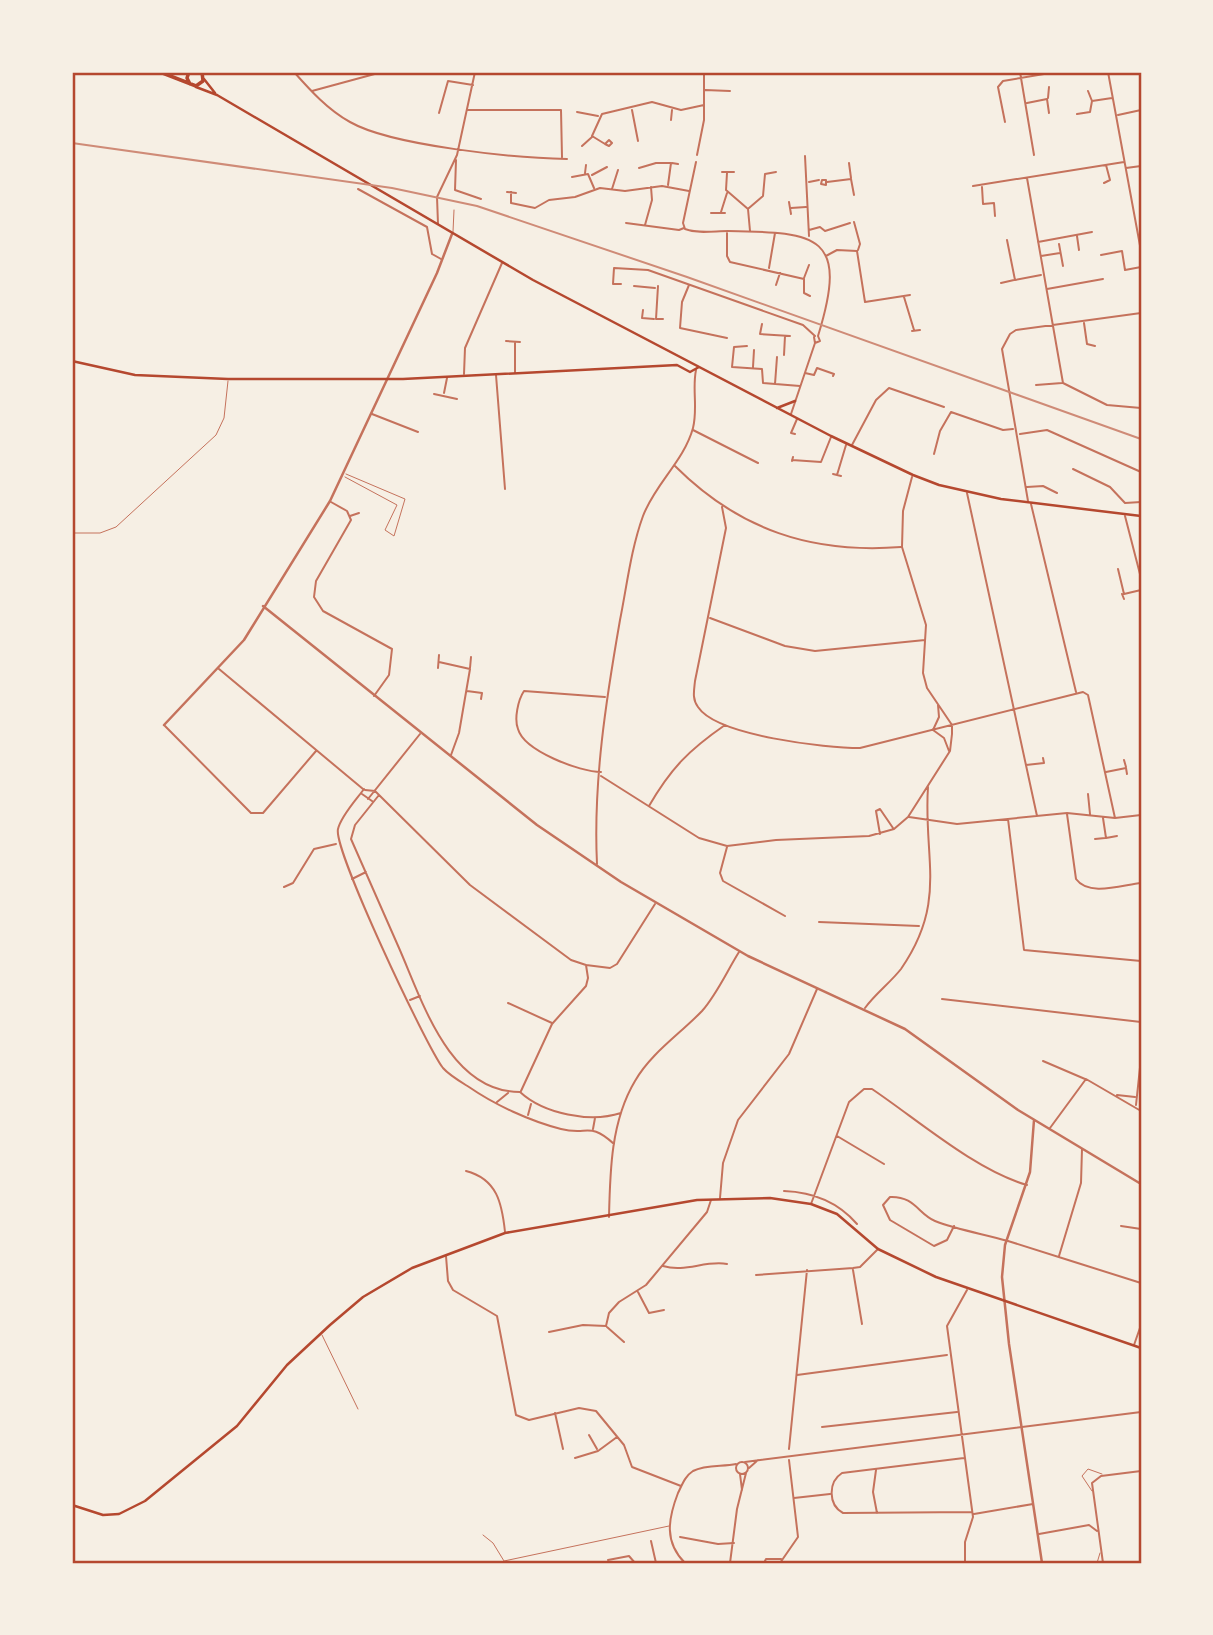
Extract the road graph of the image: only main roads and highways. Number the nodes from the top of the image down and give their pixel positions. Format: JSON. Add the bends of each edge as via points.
{"nodes":[{"id":1,"x":160,"y":72,"type":"edge"},
{"id":2,"x":186,"y":72,"type":"edge"},
{"id":3,"x":202,"y":72,"type":"edge"},
{"id":4,"x":205,"y":77,"type":"junction"},
{"id":5,"x":192,"y":85,"type":"junction"},
{"id":6,"x":217,"y":95,"type":"junction"},
{"id":7,"x":680,"y":358,"type":"junction"},
{"id":8,"x":72,"y":360,"type":"edge"},
{"id":9,"x":677,"y":364,"type":"junction"},
{"id":10,"x":698,"y":368,"type":"junction"},
{"id":11,"x":795,"y":401,"type":"road end"},
{"id":12,"x":777,"y":408,"type":"junction"},
{"id":13,"x":1141,"y":516,"type":"edge"},
{"id":14,"x":1141,"y":1348,"type":"edge"},
{"id":15,"x":72,"y":1505,"type":"edge"}],
"edges":[{"from":1,"to":5,"type":"highway"},
{"from":2,"to":5,"type":"highway"},
{"from":3,"to":4,"type":"highway"},
{"from":4,"to":5,"type":"highway","via":[[201,84]]},
{"from":4,"to":6,"type":"main road"},
{"from":5,"to":6,"type":"main road"},
{"from":6,"to":7,"type":"main road","via":[[502,263]]},
{"from":7,"to":9,"type":"main road"},
{"from":7,"to":10,"type":"main road"},
{"from":8,"to":9,"type":"main road","via":[[135,375],[228,379],[387,379]]},
{"from":9,"to":10,"type":"main road","via":[[688,372]]},
{"from":10,"to":12,"type":"main road"},
{"from":11,"to":12,"type":"main road"},
{"from":12,"to":13,"type":"main road","via":[[913,475],[967,492]]},
{"from":14,"to":15,"type":"main road","via":[[968,1289],[878,1249],[837,1214],[811,1204],[770,1198],[711,1199],[505,1233],[412,1268],[363,1297],[321,1333],[287,1365],[251,1412],[131,1510],[103,1515]]}]}
